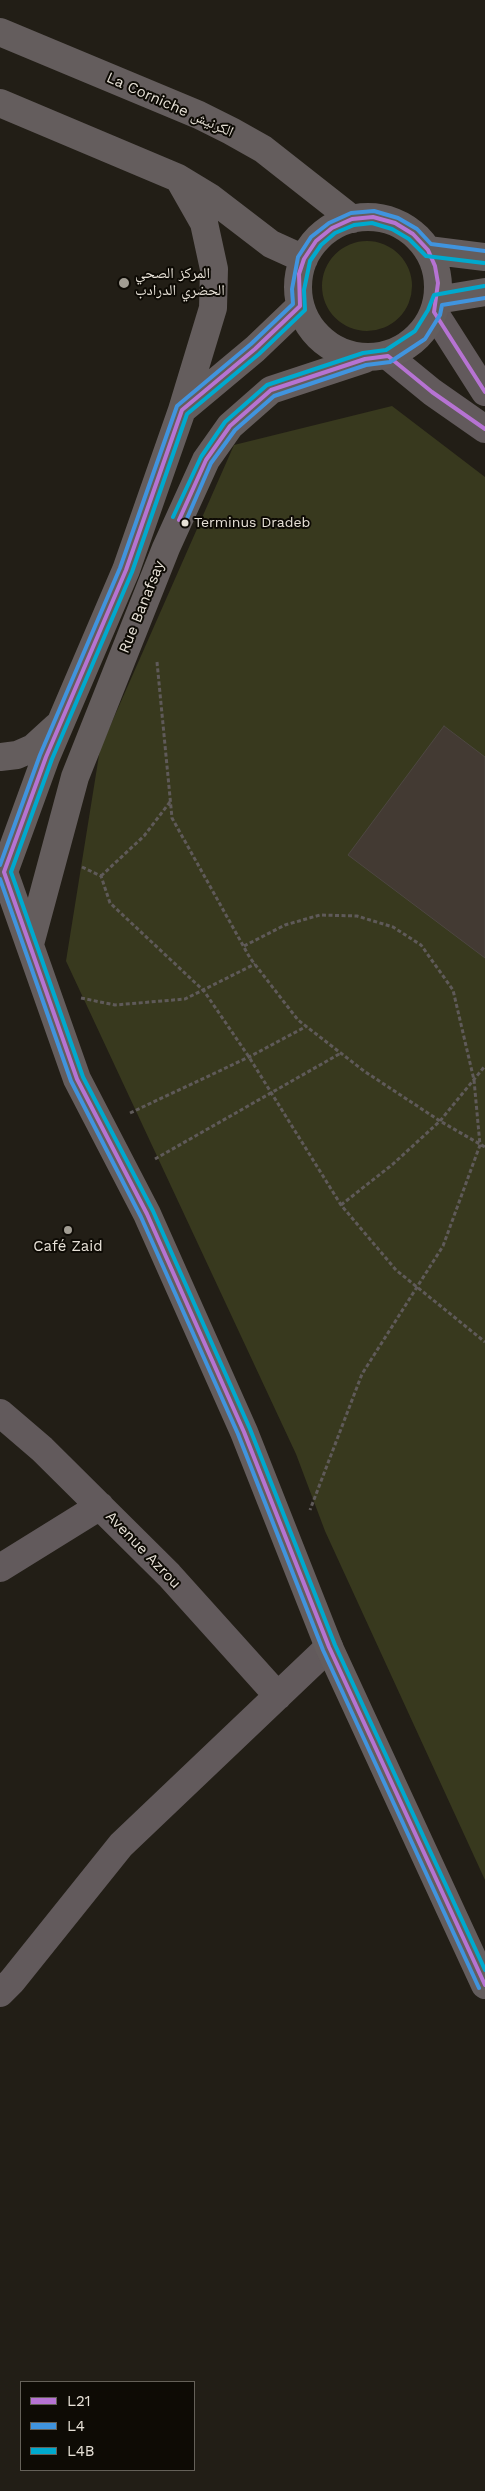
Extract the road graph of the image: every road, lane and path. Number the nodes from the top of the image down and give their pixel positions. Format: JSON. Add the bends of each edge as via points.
{"nodes":[{"id":1,"x":0,"y":32,"type":"edge"},
{"id":2,"x":0,"y":103,"type":"edge"},
{"id":3,"x":178,"y":178,"type":"junction"},
{"id":4,"x":352,"y":219,"type":"junction"},
{"id":5,"x":428,"y":250,"type":"junction"},
{"id":6,"x":485,"y":257,"type":"edge"},
{"id":7,"x":304,"y":259,"type":"junction"},
{"id":8,"x":485,"y":292,"type":"edge"},
{"id":9,"x":300,"y":306,"type":"junction"},
{"id":10,"x":435,"y":306,"type":"junction"},
{"id":11,"x":376,"y":358,"type":"junction"},
{"id":12,"x":485,"y":392,"type":"edge"},
{"id":13,"x":182,"y":410,"type":"junction"},
{"id":14,"x":485,"y":429,"type":"edge"},
{"id":15,"x":156,"y":658,"type":"dead end"},
{"id":16,"x":59,"y":725,"type":"junction"},
{"id":17,"x":0,"y":757,"type":"edge"},
{"id":18,"x":170,"y":801,"type":"junction"},
{"id":19,"x":53,"y":853,"type":"junction"},
{"id":20,"x":2,"y":866,"type":"edge"},
{"id":21,"x":101,"y":876,"type":"junction"},
{"id":22,"x":30,"y":944,"type":"junction"},
{"id":23,"x":244,"y":946,"type":"junction"},
{"id":24,"x":255,"y":964,"type":"junction"},
{"id":25,"x":46,"y":991,"type":"junction"},
{"id":26,"x":204,"y":991,"type":"junction"},
{"id":27,"x":307,"y":1026,"type":"junction"},
{"id":28,"x":341,"y":1053,"type":"junction"},
{"id":29,"x":249,"y":1057,"type":"junction"},
{"id":30,"x":485,"y":1066,"type":"edge"},
{"id":31,"x":474,"y":1080,"type":"junction"},
{"id":32,"x":272,"y":1094,"type":"junction"},
{"id":33,"x":440,"y":1121,"type":"junction"},
{"id":34,"x":102,"y":1126,"type":"junction"},
{"id":35,"x":480,"y":1145,"type":"junction"},
{"id":36,"x":485,"y":1147,"type":"edge"},
{"id":37,"x":126,"y":1175,"type":"junction"},
{"id":38,"x":341,"y":1205,"type":"junction"},
{"id":39,"x":416,"y":1286,"type":"junction"},
{"id":40,"x":485,"y":1342,"type":"edge"},
{"id":41,"x":0,"y":1413,"type":"edge"},
{"id":42,"x":100,"y":1506,"type":"junction"},
{"id":43,"x":295,"y":1564,"type":"junction"},
{"id":44,"x":0,"y":1568,"type":"edge"},
{"id":45,"x":329,"y":1647,"type":"junction"},
{"id":46,"x":278,"y":1696,"type":"junction"},
{"id":47,"x":485,"y":1985,"type":"edge"},
{"id":48,"x":0,"y":1993,"type":"edge"}],
"edges":[{"from":1,"to":4,"type":"main road","name":"La Corniche الكرنيش","via":[[231,131],[263,149]]},
{"from":2,"to":3,"type":"main road"},
{"from":3,"to":7,"type":"main road","via":[[211,198],[271,244]]},
{"from":3,"to":13,"type":"main road","name":"Rue Banafsay","via":[[204,223],[214,269],[213,308]]},
{"from":4,"to":5,"type":"main road","via":[[373,217],[395,223],[413,234]]},
{"from":4,"to":7,"type":"main road","via":[[332,228],[316,241]]},
{"from":5,"to":6,"type":"main road"},
{"from":5,"to":10,"type":"main road","via":[[438,283]]},
{"from":7,"to":9,"type":"main road","via":[[298,290]]},
{"from":8,"to":10,"type":"main road"},
{"from":9,"to":11,"type":"main road","via":[[316,335],[342,353]]},
{"from":9,"to":13,"type":"main road","via":[[255,349]]},
{"from":10,"to":11,"type":"main road","via":[[420,335]]},
{"from":10,"to":12,"type":"street"},
{"from":11,"to":14,"type":"street"},
{"from":11,"to":19,"type":"main road","name":"Rue Banafsay","via":[[271,390],[230,426],[206,460],[156,574],[75,777]]},
{"from":13,"to":16,"type":"main road","name":"Rue Banafsay","via":[[126,570]]},
{"from":15,"to":18,"type":"path"},
{"from":16,"to":17,"type":"main road","via":[[33,748],[17,756]]},
{"from":16,"to":20,"type":"main road","name":"Rue Banafsay"},
{"from":18,"to":21,"type":"path","via":[[144,836]]},
{"from":18,"to":23,"type":"path","via":[[172,818]]},
{"from":19,"to":21,"type":"path"},
{"from":19,"to":22,"type":"main road","name":"Rue Banafsay"},
{"from":20,"to":22,"type":"main road","name":"Rue Banafsay"},
{"from":21,"to":26,"type":"path","via":[[110,903]]},
{"from":22,"to":25,"type":"main road","name":"Rue Banafsay"},
{"from":23,"to":24,"type":"path"},
{"from":23,"to":31,"type":"path","via":[[284,925],[320,915],[357,916],[393,927],[421,946],[453,990]]},
{"from":24,"to":26,"type":"path"},
{"from":24,"to":27,"type":"path","via":[[298,1020]]},
{"from":25,"to":26,"type":"path","via":[[116,1005],[185,999]]},
{"from":25,"to":34,"type":"main road","name":"Rue Banafsay","via":[[77,1079]]},
{"from":26,"to":29,"type":"path"},
{"from":27,"to":28,"type":"path"},
{"from":27,"to":29,"type":"path"},
{"from":28,"to":32,"type":"path"},
{"from":28,"to":33,"type":"path"},
{"from":29,"to":32,"type":"path"},
{"from":29,"to":34,"type":"path"},
{"from":30,"to":31,"type":"path"},
{"from":31,"to":33,"type":"path"},
{"from":31,"to":35,"type":"path"},
{"from":32,"to":37,"type":"path"},
{"from":32,"to":38,"type":"path"},
{"from":33,"to":35,"type":"path"},
{"from":33,"to":38,"type":"path","via":[[394,1164]]},
{"from":34,"to":37,"type":"main road","name":"Rue Banafsay"},
{"from":35,"to":36,"type":"path"},
{"from":35,"to":39,"type":"path","via":[[443,1246]]},
{"from":37,"to":43,"type":"main road","name":"Rue Banafsay","via":[[147,1214],[244,1432]]},
{"from":38,"to":39,"type":"path","via":[[396,1270]]},
{"from":39,"to":40,"type":"path"},
{"from":39,"to":43,"type":"path","via":[[362,1374],[315,1493]]},
{"from":41,"to":42,"type":"street","name":"Avenue Azrou"},
{"from":42,"to":44,"type":"street"},
{"from":42,"to":46,"type":"street","name":"Avenue Azrou"},
{"from":43,"to":45,"type":"main road","name":"Rue Banafsay"},
{"from":45,"to":46,"type":"street"},
{"from":45,"to":47,"type":"main road","name":"Rue Banafsay"},
{"from":46,"to":48,"type":"street","via":[[120,1845]]}]}
